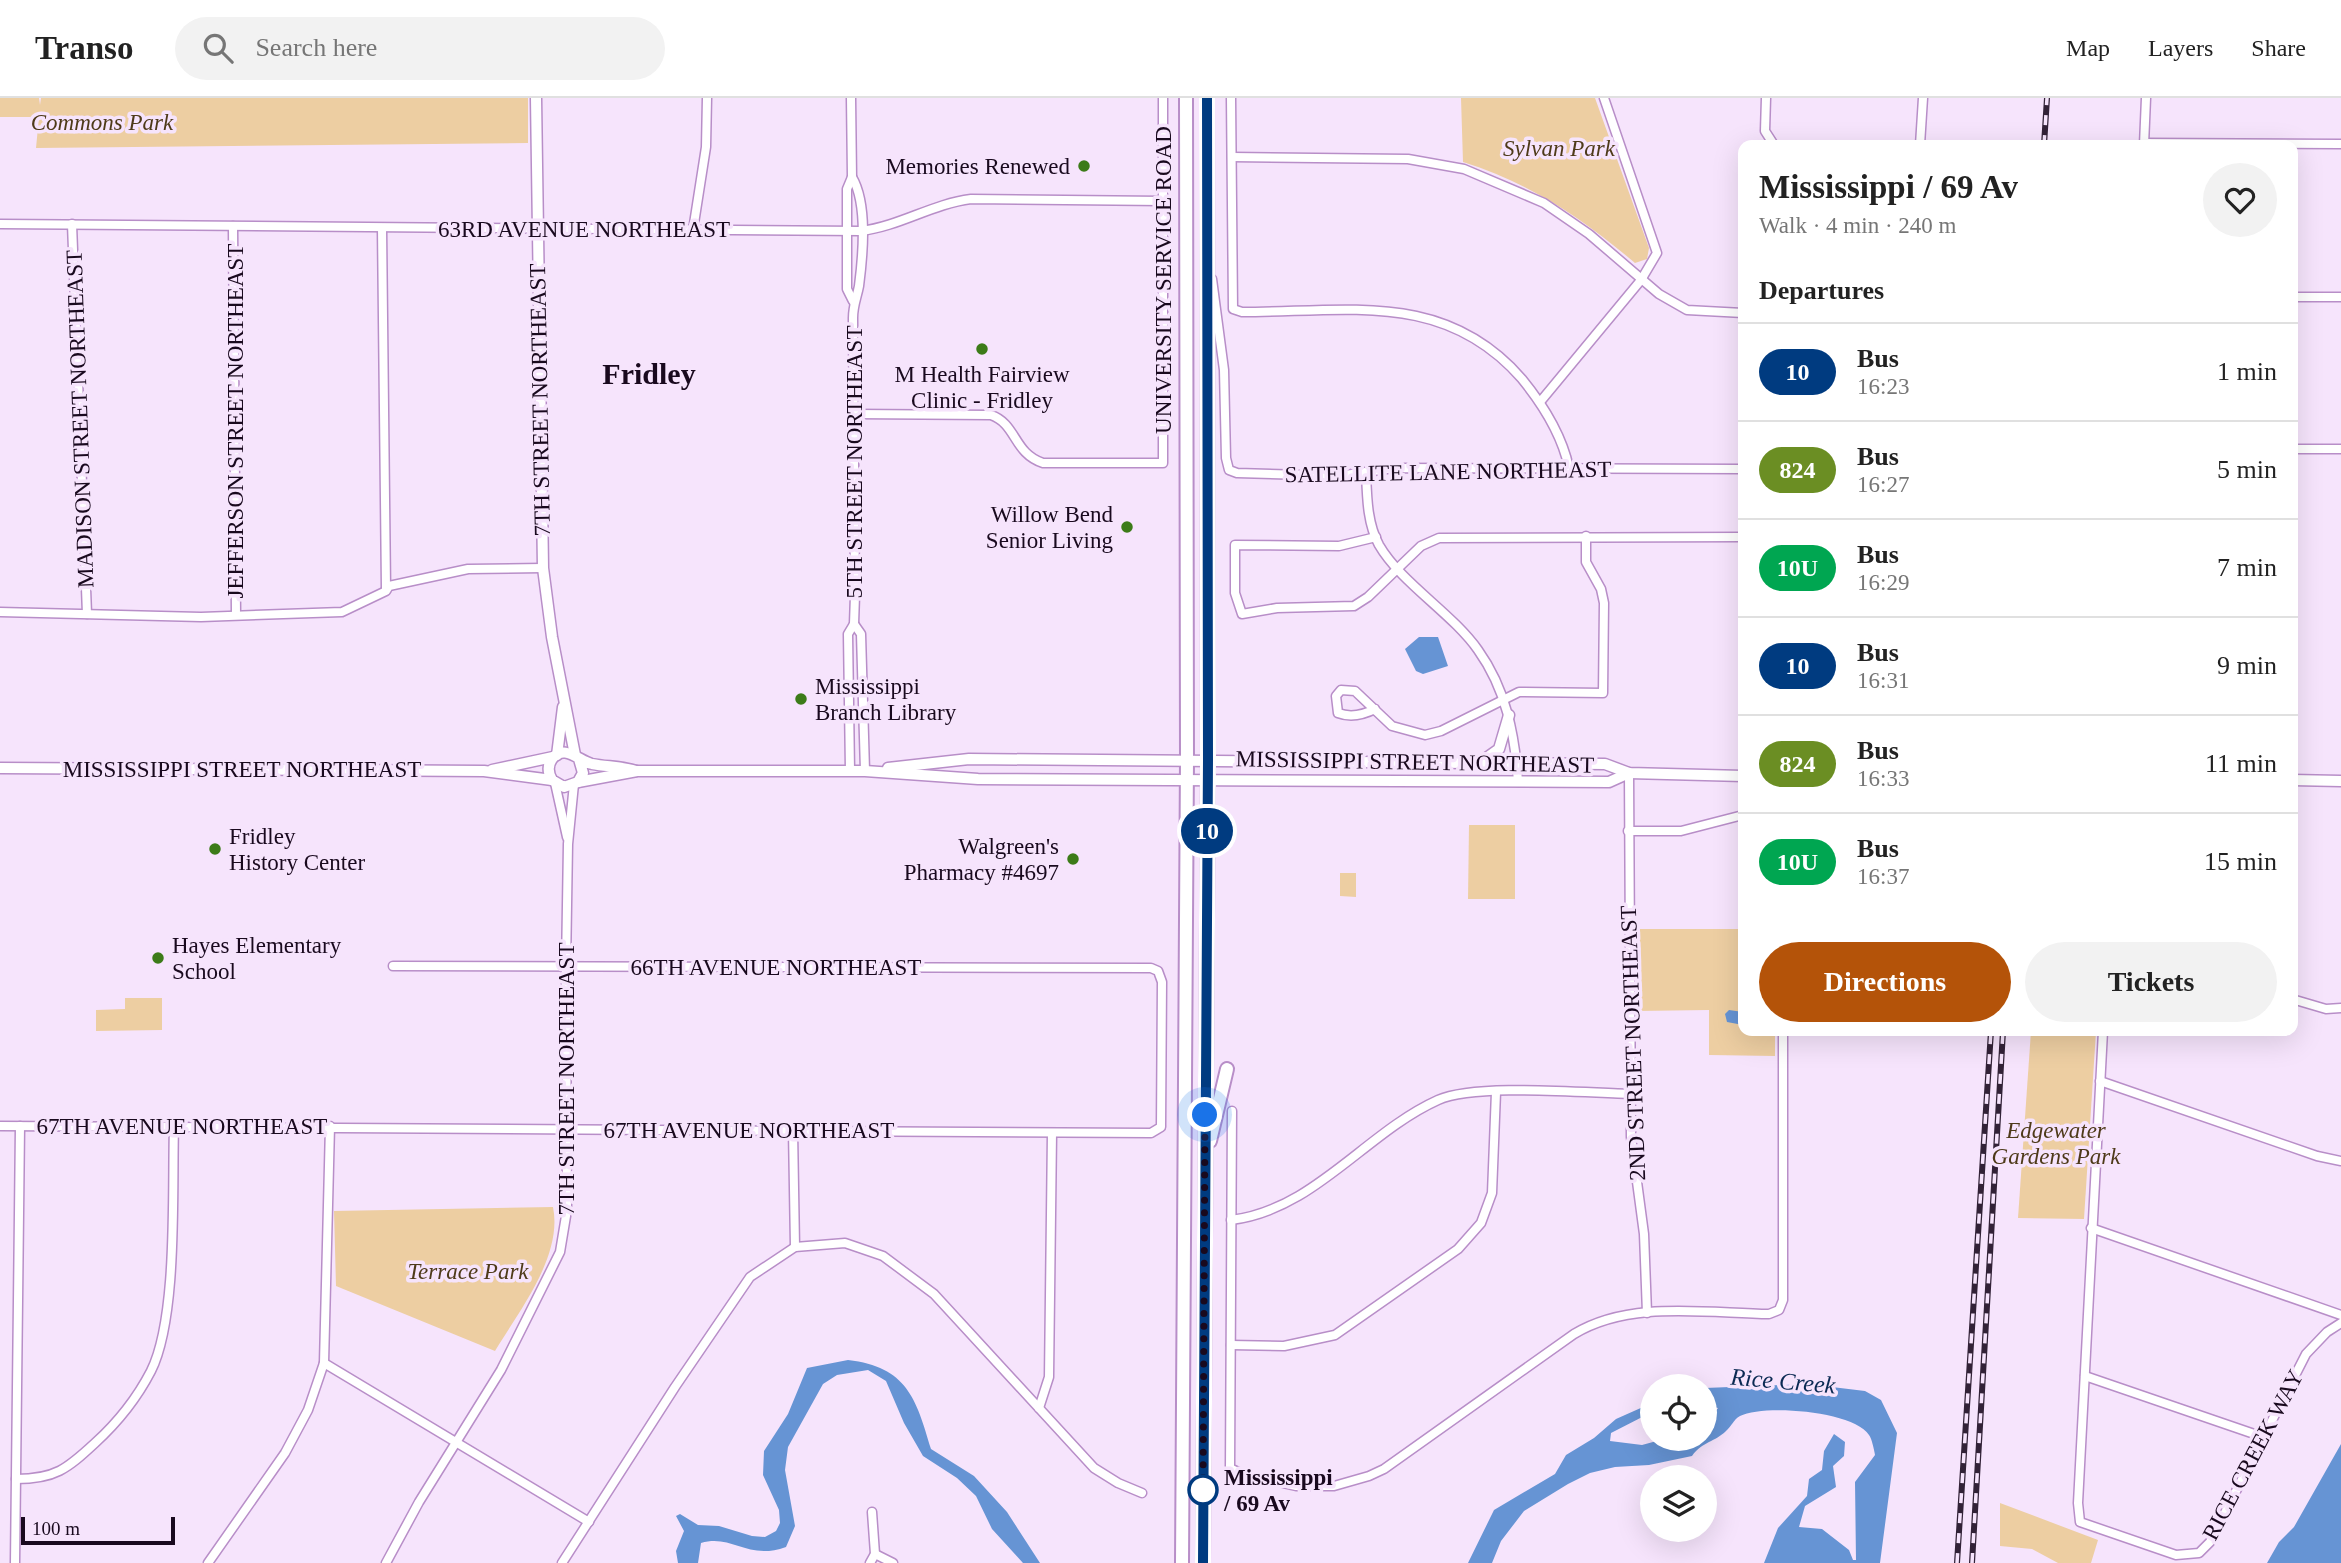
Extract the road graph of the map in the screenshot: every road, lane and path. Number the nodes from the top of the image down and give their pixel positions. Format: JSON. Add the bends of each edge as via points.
{"nodes":[{"id":1,"x":536,"y":98,"type":"edge"},
{"id":2,"x":707,"y":98,"type":"edge"},
{"id":3,"x":851,"y":98,"type":"edge"},
{"id":4,"x":1163,"y":98,"type":"edge"},
{"id":5,"x":1186,"y":98,"type":"edge"},
{"id":6,"x":1207,"y":98,"type":"edge"},
{"id":7,"x":1231,"y":98,"type":"edge"},
{"id":8,"x":1604,"y":98,"type":"edge"},
{"id":9,"x":1766,"y":98,"type":"edge"},
{"id":10,"x":1923,"y":98,"type":"edge"},
{"id":11,"x":2146,"y":98,"type":"edge"},
{"id":12,"x":1771,"y":140,"type":"edge"},
{"id":13,"x":1920,"y":140,"type":"edge"},
{"id":14,"x":2144,"y":140,"type":"edge"},
{"id":15,"x":2298,"y":144,"type":"edge"},
{"id":16,"x":2341,"y":144,"type":"edge"},
{"id":17,"x":1232,"y":157,"type":"junction"},
{"id":18,"x":852,"y":177,"type":"junction"},
{"id":19,"x":1163,"y":201,"type":"junction"},
{"id":20,"x":0,"y":224,"type":"edge"},
{"id":21,"x":72,"y":224,"type":"junction"},
{"id":22,"x":233,"y":226,"type":"junction"},
{"id":23,"x":382,"y":228,"type":"junction"},
{"id":24,"x":537,"y":230,"type":"junction"},
{"id":25,"x":693,"y":230,"type":"junction"},
{"id":26,"x":847,"y":231,"type":"junction"},
{"id":27,"x":861,"y":231,"type":"junction"},
{"id":28,"x":1207,"y":258,"type":"junction"},
{"id":29,"x":1641,"y":280,"type":"junction"},
{"id":30,"x":2298,"y":297,"type":"edge"},
{"id":31,"x":2341,"y":297,"type":"edge"},
{"id":32,"x":853,"y":301,"type":"junction"},
{"id":33,"x":1738,"y":313,"type":"edge"},
{"id":34,"x":1540,"y":402,"type":"junction"},
{"id":35,"x":853,"y":414,"type":"junction"},
{"id":36,"x":2298,"y":449,"type":"edge"},
{"id":37,"x":2341,"y":449,"type":"edge"},
{"id":38,"x":1569,"y":468,"type":"junction"},
{"id":39,"x":1738,"y":469,"type":"edge"},
{"id":40,"x":1366,"y":472,"type":"junction"},
{"id":41,"x":1586,"y":536,"type":"junction"},
{"id":42,"x":1376,"y":537,"type":"junction"},
{"id":43,"x":1738,"y":537,"type":"edge"},
{"id":44,"x":1398,"y":567,"type":"junction"},
{"id":45,"x":543,"y":568,"type":"junction"},
{"id":46,"x":386,"y":591,"type":"junction"},
{"id":47,"x":0,"y":612,"type":"edge"},
{"id":48,"x":87,"y":614,"type":"junction"},
{"id":49,"x":236,"y":615,"type":"junction"},
{"id":50,"x":854,"y":624,"type":"junction"},
{"id":51,"x":1503,"y":698,"type":"junction"},
{"id":52,"x":564,"y":699,"type":"junction"},
{"id":53,"x":1375,"y":709,"type":"junction"},
{"id":54,"x":1508,"y":715,"type":"junction"},
{"id":55,"x":555,"y":756,"type":"junction"},
{"id":56,"x":577,"y":757,"type":"junction"},
{"id":57,"x":1187,"y":760,"type":"junction"},
{"id":58,"x":1208,"y":760,"type":"junction"},
{"id":59,"x":1480,"y":762,"type":"junction"},
{"id":60,"x":1516,"y":762,"type":"junction"},
{"id":61,"x":0,"y":768,"type":"edge"},
{"id":62,"x":484,"y":771,"type":"junction"},
{"id":63,"x":637,"y":771,"type":"junction"},
{"id":64,"x":850,"y":771,"type":"junction"},
{"id":65,"x":865,"y":771,"type":"junction"},
{"id":66,"x":1629,"y":773,"type":"junction"},
{"id":67,"x":1738,"y":776,"type":"edge"},
{"id":68,"x":1186,"y":780,"type":"junction"},
{"id":69,"x":2298,"y":780,"type":"edge"},
{"id":70,"x":1208,"y":781,"type":"junction"},
{"id":71,"x":2341,"y":781,"type":"edge"},
{"id":72,"x":554,"y":782,"type":"junction"},
{"id":73,"x":1518,"y":782,"type":"junction"},
{"id":74,"x":576,"y":783,"type":"junction"},
{"id":75,"x":1738,"y":817,"type":"edge"},
{"id":76,"x":1628,"y":831,"type":"junction"},
{"id":77,"x":568,"y":844,"type":"junction"},
{"id":78,"x":393,"y":966,"type":"dead end"},
{"id":79,"x":566,"y":966,"type":"junction"},
{"id":80,"x":2298,"y":1001,"type":"edge"},
{"id":81,"x":2341,"y":1009,"type":"edge"},
{"id":82,"x":1783,"y":1036,"type":"edge"},
{"id":83,"x":2103,"y":1036,"type":"edge"},
{"id":84,"x":1227,"y":1069,"type":"dead end"},
{"id":85,"x":2100,"y":1081,"type":"junction"},
{"id":86,"x":1496,"y":1092,"type":"junction"},
{"id":87,"x":1631,"y":1094,"type":"junction"},
{"id":88,"x":1232,"y":1111,"type":"dead end"},
{"id":89,"x":0,"y":1126,"type":"edge"},
{"id":90,"x":20,"y":1126,"type":"junction"},
{"id":91,"x":174,"y":1126,"type":"junction"},
{"id":92,"x":330,"y":1126,"type":"junction"},
{"id":93,"x":1161,"y":1128,"type":"joint"},
{"id":94,"x":568,"y":1129,"type":"junction"},
{"id":95,"x":793,"y":1130,"type":"junction"},
{"id":96,"x":1052,"y":1133,"type":"junction"},
{"id":97,"x":2341,"y":1161,"type":"edge"},
{"id":98,"x":1205,"y":1162,"type":"junction"},
{"id":99,"x":1231,"y":1220,"type":"junction"},
{"id":100,"x":2091,"y":1228,"type":"junction"},
{"id":101,"x":795,"y":1247,"type":"junction"},
{"id":102,"x":1647,"y":1313,"type":"junction"},
{"id":103,"x":2341,"y":1315,"type":"edge"},
{"id":104,"x":2341,"y":1323,"type":"edge"},
{"id":105,"x":1230,"y":1345,"type":"junction"},
{"id":106,"x":324,"y":1363,"type":"junction"},
{"id":107,"x":2085,"y":1376,"type":"junction"},
{"id":108,"x":1039,"y":1408,"type":"junction"},
{"id":109,"x":2263,"y":1437,"type":"junction"},
{"id":110,"x":456,"y":1443,"type":"junction"},
{"id":111,"x":16,"y":1479,"type":"junction"},
{"id":112,"x":1142,"y":1493,"type":"dead end"},
{"id":113,"x":872,"y":1512,"type":"dead end"},
{"id":114,"x":589,"y":1522,"type":"junction"},
{"id":115,"x":875,"y":1554,"type":"junction"},
{"id":116,"x":2196,"y":1559,"type":"edge"},
{"id":117,"x":15,"y":1563,"type":"edge"},
{"id":118,"x":208,"y":1563,"type":"edge"},
{"id":119,"x":386,"y":1563,"type":"edge"},
{"id":120,"x":562,"y":1563,"type":"edge"},
{"id":121,"x":870,"y":1563,"type":"edge"},
{"id":122,"x":892,"y":1563,"type":"edge"},
{"id":123,"x":1182,"y":1563,"type":"edge"},
{"id":124,"x":1203,"y":1563,"type":"edge"}],
"edges":[{"from":1,"to":24,"type":"street","name":"7TH STREET NORTHEAST"},
{"from":2,"to":25,"type":"street","via":[[706,147]]},
{"from":3,"to":18,"type":"street","name":"5TH STREET NORTHEAST"},
{"from":4,"to":19,"type":"street","name":"UNIVERSITY SERVICE ROAD"},
{"from":5,"to":57,"type":"main road"},
{"from":6,"to":28,"type":"main road"},
{"from":7,"to":17,"type":"street"},
{"from":8,"to":29,"type":"street","via":[[1656,241],[1657,253]]},
{"from":9,"to":12,"type":"street","via":[[1765,131]]},
{"from":10,"to":13,"type":"street"},
{"from":11,"to":14,"type":"street"},
{"from":15,"to":16,"type":"street"},
{"from":17,"to":29,"type":"street","via":[[1388,158],[1464,169],[1544,203],[1589,234]]},
{"from":17,"to":34,"type":"street","via":[[1233,309],[1389,312],[1434,318],[1494,351]]},
{"from":18,"to":26,"type":"street","name":"5TH STREET NORTHEAST","via":[[847,189]]},
{"from":18,"to":27,"type":"street","name":"5TH STREET NORTHEAST","via":[[859,189]]},
{"from":19,"to":27,"type":"street","name":"63RD AVENUE NORTHEAST","via":[[971,199]]},
{"from":19,"to":35,"type":"street","name":"UNIVERSITY SERVICE ROAD","via":[[1163,463],[1043,463],[1026,455],[1008,426],[991,415]]},
{"from":20,"to":21,"type":"street","name":"63RD AVENUE NORTHEAST"},
{"from":21,"to":22,"type":"street","name":"63RD AVENUE NORTHEAST"},
{"from":21,"to":48,"type":"street","name":"MADISON STREET NORTHEAST"},
{"from":22,"to":23,"type":"street","name":"63RD AVENUE NORTHEAST"},
{"from":22,"to":49,"type":"street","name":"JEFFERSON STREET NORTHEAST"},
{"from":23,"to":24,"type":"street","name":"63RD AVENUE NORTHEAST"},
{"from":23,"to":46,"type":"street"},
{"from":24,"to":25,"type":"street","name":"63RD AVENUE NORTHEAST"},
{"from":24,"to":45,"type":"street","name":"7TH STREET NORTHEAST"},
{"from":25,"to":26,"type":"street","name":"63RD AVENUE NORTHEAST"},
{"from":26,"to":27,"type":"street","name":"63RD AVENUE NORTHEAST"},
{"from":26,"to":32,"type":"street","name":"5TH STREET NORTHEAST","via":[[847,289]]},
{"from":27,"to":32,"type":"street","name":"5TH STREET NORTHEAST","via":[[859,289]]},
{"from":28,"to":40,"type":"street","name":"SATELLITE LANE NORTHEAST","via":[[1224,370],[1229,470],[1338,476]]},
{"from":28,"to":58,"type":"main road"},
{"from":29,"to":33,"type":"street","via":[[1688,310]]},
{"from":29,"to":34,"type":"street"},
{"from":30,"to":31,"type":"street"},
{"from":32,"to":35,"type":"street","name":"5TH STREET NORTHEAST"},
{"from":34,"to":38,"type":"street","via":[[1564,445]]},
{"from":35,"to":50,"type":"street","name":"5TH STREET NORTHEAST"},
{"from":36,"to":37,"type":"street"},
{"from":38,"to":39,"type":"street","name":"SATELLITE LANE NORTHEAST"},
{"from":38,"to":40,"type":"street","name":"SATELLITE LANE NORTHEAST"},
{"from":40,"to":42,"type":"street"},
{"from":41,"to":43,"type":"street"},
{"from":41,"to":44,"type":"street","via":[[1439,538],[1421,546]]},
{"from":41,"to":51,"type":"street","via":[[1587,562],[1604,603],[1603,693],[1536,691]]},
{"from":42,"to":44,"type":"street"},
{"from":42,"to":44,"type":"street","via":[[1339,546],[1236,545],[1235,593],[1242,614],[1354,606]]},
{"from":44,"to":51,"type":"street","via":[[1478,649]]},
{"from":45,"to":46,"type":"street","via":[[468,569],[389,586]]},
{"from":45,"to":52,"type":"street","name":"7TH STREET NORTHEAST"},
{"from":46,"to":49,"type":"street","via":[[342,612]]},
{"from":47,"to":48,"type":"street"},
{"from":48,"to":49,"type":"street"},
{"from":50,"to":64,"type":"street","name":"5TH STREET NORTHEAST","via":[[848,634]]},
{"from":50,"to":65,"type":"street","name":"5TH STREET NORTHEAST","via":[[861,634]]},
{"from":51,"to":53,"type":"street","via":[[1433,735],[1392,726]]},
{"from":51,"to":54,"type":"street"},
{"from":52,"to":55,"type":"street","name":"7TH STREET NORTHEAST"},
{"from":52,"to":56,"type":"street","name":"7TH STREET NORTHEAST"},
{"from":53,"to":53,"type":"street","via":[[1355,691],[1341,690],[1336,696],[1338,713],[1362,715]]},
{"from":54,"to":59,"type":"street","via":[[1499,748]]},
{"from":54,"to":60,"type":"street"},
{"from":55,"to":56,"type":"street"},
{"from":55,"to":62,"type":"street","name":"MISSISSIPPI STREET NORTHEAST"},
{"from":55,"to":72,"type":"street","via":[[548,771]]},
{"from":56,"to":63,"type":"street","name":"MISSISSIPPI STREET NORTHEAST"},
{"from":56,"to":74,"type":"street","via":[[583,773]]},
{"from":57,"to":58,"type":"street","name":"MISSISSIPPI STREET NORTHEAST"},
{"from":57,"to":65,"type":"street","name":"MISSISSIPPI STREET NORTHEAST","via":[[969,759]]},
{"from":57,"to":68,"type":"main road"},
{"from":58,"to":59,"type":"street","name":"MISSISSIPPI STREET NORTHEAST"},
{"from":58,"to":70,"type":"main road"},
{"from":59,"to":60,"type":"street","name":"MISSISSIPPI STREET NORTHEAST"},
{"from":60,"to":66,"type":"street","name":"MISSISSIPPI STREET NORTHEAST","via":[[1605,764]]},
{"from":60,"to":73,"type":"street"},
{"from":61,"to":62,"type":"street","name":"MISSISSIPPI STREET NORTHEAST"},
{"from":62,"to":72,"type":"street","name":"MISSISSIPPI STREET NORTHEAST"},
{"from":63,"to":64,"type":"street","name":"MISSISSIPPI STREET NORTHEAST"},
{"from":63,"to":74,"type":"street","name":"MISSISSIPPI STREET NORTHEAST"},
{"from":64,"to":65,"type":"street","name":"MISSISSIPPI STREET NORTHEAST"},
{"from":65,"to":68,"type":"street","name":"MISSISSIPPI STREET NORTHEAST","via":[[978,779]]},
{"from":66,"to":67,"type":"street","name":"MISSISSIPPI STREET NORTHEAST"},
{"from":66,"to":73,"type":"street","name":"MISSISSIPPI STREET NORTHEAST","via":[[1609,782]]},
{"from":66,"to":76,"type":"street","name":"2ND STREET NORTHEAST"},
{"from":68,"to":70,"type":"street","name":"MISSISSIPPI STREET NORTHEAST"},
{"from":68,"to":123,"type":"main road"},
{"from":69,"to":71,"type":"street"},
{"from":70,"to":73,"type":"street","name":"MISSISSIPPI STREET NORTHEAST"},
{"from":70,"to":98,"type":"main road"},
{"from":72,"to":74,"type":"street","via":[[564,787]]},
{"from":72,"to":77,"type":"street","name":"7TH STREET NORTHEAST"},
{"from":74,"to":77,"type":"street","name":"7TH STREET NORTHEAST"},
{"from":75,"to":76,"type":"street","via":[[1681,831]]},
{"from":76,"to":87,"type":"street","name":"2ND STREET NORTHEAST"},
{"from":77,"to":79,"type":"street","name":"7TH STREET NORTHEAST"},
{"from":78,"to":79,"type":"street","name":"66TH AVENUE NORTHEAST"},
{"from":79,"to":93,"type":"street","name":"66TH AVENUE NORTHEAST","via":[[1150,968],[1158,971],[1162,982]]},
{"from":79,"to":94,"type":"street","name":"7TH STREET NORTHEAST"},
{"from":80,"to":81,"type":"street"},
{"from":82,"to":102,"type":"street","via":[[1783,1300],[1779,1310],[1769,1314]]},
{"from":83,"to":85,"type":"street"},
{"from":84,"to":98,"type":"main road"},
{"from":85,"to":97,"type":"street"},
{"from":85,"to":100,"type":"street"},
{"from":86,"to":87,"type":"street"},
{"from":86,"to":99,"type":"street","via":[[1454,1094],[1438,1100],[1282,1206],[1252,1218]]},
{"from":86,"to":105,"type":"street","via":[[1492,1193],[1481,1223],[1458,1249],[1335,1335],[1284,1346]]},
{"from":87,"to":102,"type":"street","name":"2ND STREET NORTHEAST"},
{"from":88,"to":99,"type":"street"},
{"from":89,"to":90,"type":"street","name":"67TH AVENUE NORTHEAST"},
{"from":90,"to":91,"type":"street","name":"67TH AVENUE NORTHEAST"},
{"from":90,"to":111,"type":"street"},
{"from":91,"to":92,"type":"street","name":"67TH AVENUE NORTHEAST"},
{"from":91,"to":111,"type":"street","via":[[167,1311],[151,1370],[113,1426],[65,1470],[41,1479]]},
{"from":92,"to":94,"type":"street","name":"67TH AVENUE NORTHEAST"},
{"from":92,"to":106,"type":"street"},
{"from":93,"to":96,"type":"street","name":"67TH AVENUE NORTHEAST","via":[[1152,1133]]},
{"from":94,"to":95,"type":"street","name":"67TH AVENUE NORTHEAST"},
{"from":94,"to":110,"type":"street","name":"7TH STREET NORTHEAST","via":[[567,1210],[560,1252],[501,1370]]},
{"from":95,"to":96,"type":"street","name":"67TH AVENUE NORTHEAST"},
{"from":95,"to":101,"type":"street"},
{"from":96,"to":108,"type":"street","via":[[1049,1377]]},
{"from":98,"to":124,"type":"main road"},
{"from":99,"to":105,"type":"street"},
{"from":100,"to":103,"type":"street"},
{"from":100,"to":107,"type":"street"},
{"from":101,"to":108,"type":"street","via":[[845,1243],[883,1256],[934,1294]]},
{"from":101,"to":114,"type":"street","via":[[750,1277]]},
{"from":102,"to":105,"type":"street","via":[[1616,1315],[1588,1325],[1384,1469],[1334,1486],[1296,1486],[1230,1468]]},
{"from":104,"to":109,"type":"street","name":"RICE CREEK WAY","via":[[2306,1354]]},
{"from":106,"to":110,"type":"street"},
{"from":106,"to":118,"type":"street","via":[[308,1410],[285,1453]]},
{"from":107,"to":109,"type":"street"},
{"from":107,"to":116,"type":"street","name":"RICE CREEK WAY","via":[[2077,1515],[2089,1527]]},
{"from":108,"to":112,"type":"street","via":[[1094,1468]]},
{"from":109,"to":116,"type":"street","name":"RICE CREEK WAY","via":[[2210,1542]]},
{"from":110,"to":114,"type":"street"},
{"from":110,"to":119,"type":"street","name":"7TH STREET NORTHEAST"},
{"from":111,"to":117,"type":"street"},
{"from":113,"to":115,"type":"street"},
{"from":114,"to":120,"type":"street"},
{"from":115,"to":121,"type":"street"},
{"from":115,"to":122,"type":"street"}]}
